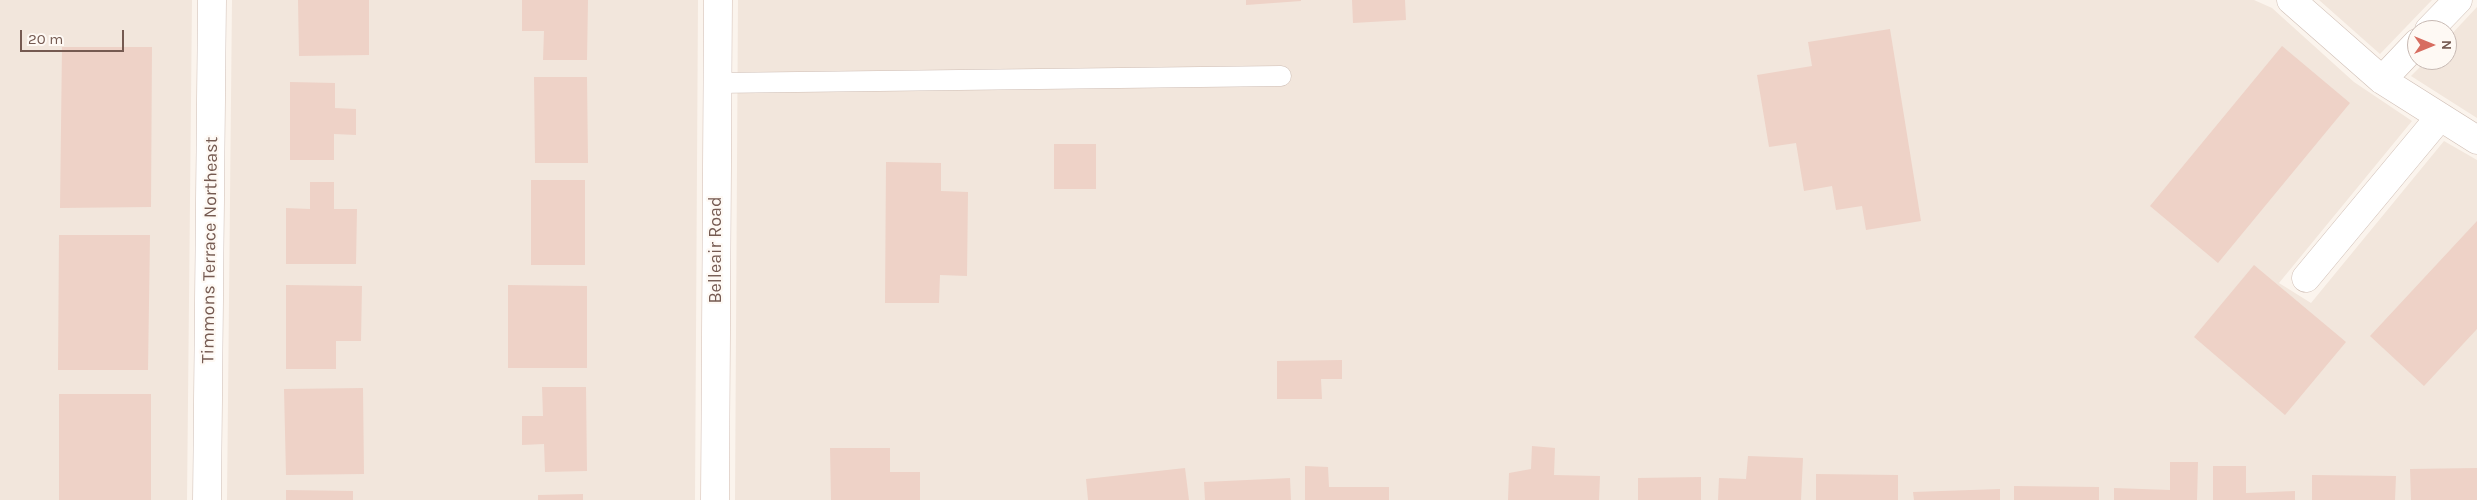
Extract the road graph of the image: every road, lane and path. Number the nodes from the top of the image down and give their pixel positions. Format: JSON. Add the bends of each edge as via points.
{"nodes":[{"id":1,"x":212,"y":0,"type":"edge"},
{"id":2,"x":718,"y":0,"type":"edge"},
{"id":3,"x":2290,"y":0,"type":"edge"},
{"id":4,"x":2458,"y":0,"type":"edge"},
{"id":5,"x":2439,"y":20,"type":"edge"},
{"id":6,"x":2407,"y":54,"type":"edge"},
{"id":7,"x":1281,"y":76,"type":"dead end"},
{"id":8,"x":2382,"y":80,"type":"junction"},
{"id":9,"x":717,"y":83,"type":"junction"},
{"id":10,"x":2439,"y":118,"type":"junction"},
{"id":11,"x":2477,"y":140,"type":"edge"},
{"id":12,"x":2306,"y":278,"type":"dead end"},
{"id":13,"x":207,"y":500,"type":"edge"},
{"id":14,"x":715,"y":500,"type":"edge"}],
"edges":[{"from":1,"to":13,"type":"street","name":"Timmons Terrace Northeast"},
{"from":2,"to":9,"type":"street","name":"Belleair Road"},
{"from":3,"to":8,"type":"street"},
{"from":4,"to":5,"type":"street"},
{"from":6,"to":8,"type":"street"},
{"from":7,"to":9,"type":"lane"},
{"from":8,"to":10,"type":"street"},
{"from":9,"to":14,"type":"street","name":"Belleair Road"},
{"from":10,"to":11,"type":"street"},
{"from":10,"to":12,"type":"street"}]}
